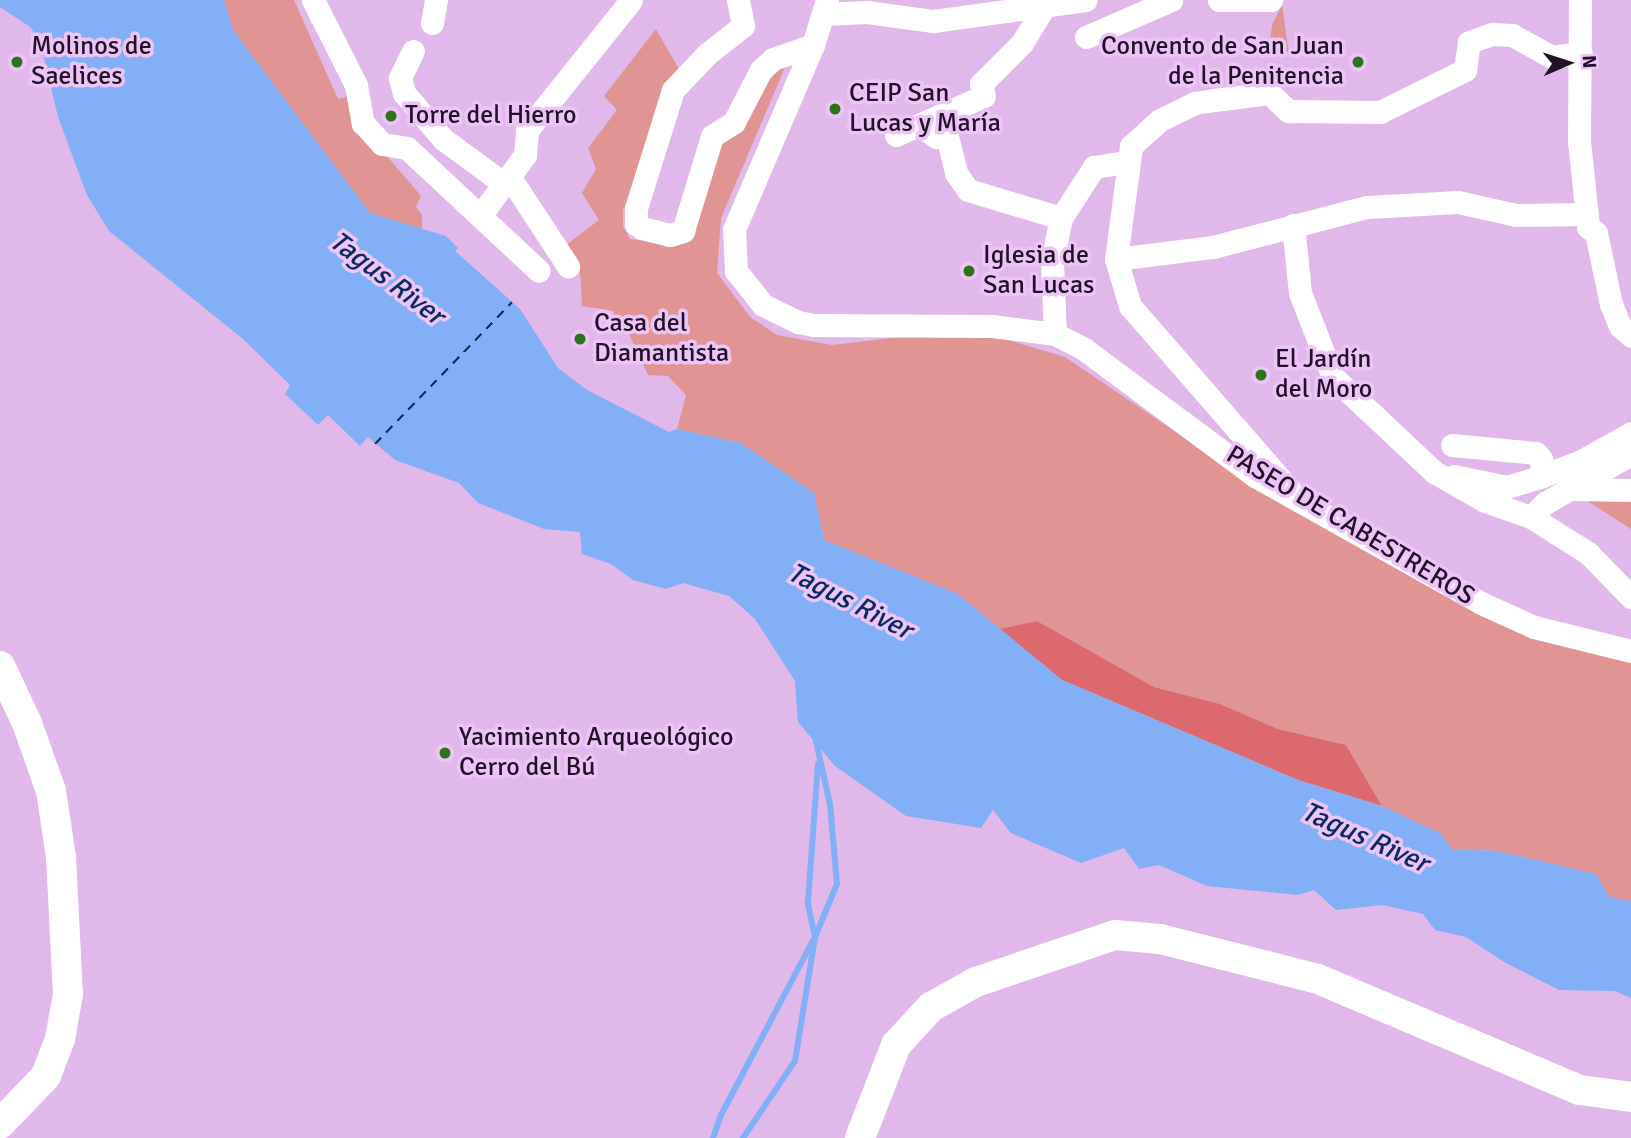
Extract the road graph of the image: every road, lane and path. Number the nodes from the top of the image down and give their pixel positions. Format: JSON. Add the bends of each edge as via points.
{"nodes":[{"id":1,"x":313,"y":0,"type":"edge"},
{"id":2,"x":631,"y":0,"type":"edge"},
{"id":3,"x":737,"y":0,"type":"edge"},
{"id":4,"x":1086,"y":0,"type":"edge"},
{"id":5,"x":1171,"y":0,"type":"edge"},
{"id":6,"x":1219,"y":0,"type":"edge"},
{"id":7,"x":1580,"y":0,"type":"edge"},
{"id":8,"x":1271,"y":2,"type":"edge"},
{"id":9,"x":867,"y":6,"type":"edge"},
{"id":10,"x":1009,"y":6,"type":"edge"},
{"id":11,"x":825,"y":7,"type":"edge"},
{"id":12,"x":1044,"y":7,"type":"junction"},
{"id":13,"x":1086,"y":37,"type":"dead end"},
{"id":14,"x":813,"y":45,"type":"junction"},
{"id":15,"x":414,"y":51,"type":"dead end"},
{"id":16,"x":1581,"y":53,"type":"junction"},
{"id":17,"x":919,"y":125,"type":"junction"},
{"id":18,"x":896,"y":135,"type":"dead end"},
{"id":19,"x":1127,"y":162,"type":"junction"},
{"id":20,"x":506,"y":179,"type":"junction"},
{"id":21,"x":1587,"y":214,"type":"junction"},
{"id":22,"x":480,"y":216,"type":"junction"},
{"id":23,"x":1061,"y":218,"type":"junction"},
{"id":24,"x":1293,"y":225,"type":"junction"},
{"id":25,"x":1116,"y":260,"type":"junction"},
{"id":26,"x":568,"y":265,"type":"dead end"},
{"id":27,"x":539,"y":271,"type":"dead end"},
{"id":28,"x":1055,"y":334,"type":"junction"},
{"id":29,"x":1631,"y":336,"type":"edge"},
{"id":30,"x":1631,"y":433,"type":"edge"},
{"id":31,"x":1452,"y":446,"type":"dead end"},
{"id":32,"x":1631,"y":454,"type":"edge"},
{"id":33,"x":1434,"y":472,"type":"junction"},
{"id":34,"x":1542,"y":476,"type":"junction"},
{"id":35,"x":1568,"y":488,"type":"junction"},
{"id":36,"x":1631,"y":490,"type":"edge"},
{"id":37,"x":1299,"y":500,"type":"junction"},
{"id":38,"x":1531,"y":517,"type":"junction"},
{"id":39,"x":1631,"y":597,"type":"edge"},
{"id":40,"x":1631,"y":651,"type":"edge"},
{"id":41,"x":0,"y":666,"type":"edge"},
{"id":42,"x":1631,"y":1097,"type":"edge"},
{"id":43,"x":0,"y":1124,"type":"edge"},
{"id":44,"x":860,"y":1138,"type":"edge"}],
"edges":[{"from":1,"to":22,"type":"street","via":[[356,85],[363,123],[382,144],[407,148]]},
{"from":2,"to":20,"type":"street","via":[[527,130],[525,155]]},
{"from":3,"to":14,"type":"street","via":[[743,26],[707,54],[673,90],[634,216],[636,223],[660,234],[683,230],[712,136],[734,122],[761,70],[773,59]]},
{"from":4,"to":12,"type":"street"},
{"from":5,"to":13,"type":"street"},
{"from":6,"to":8,"type":"street"},
{"from":7,"to":16,"type":"street"},
{"from":9,"to":10,"type":"street","via":[[933,21]]},
{"from":9,"to":11,"type":"street"},
{"from":10,"to":12,"type":"street"},
{"from":11,"to":14,"type":"street","name":"PASEO DE CABESTREROS"},
{"from":12,"to":17,"type":"street","via":[[1022,43],[981,84],[984,96]]},
{"from":14,"to":28,"type":"street","name":"PASEO DE CABESTREROS","via":[[734,229],[736,271],[750,293],[777,313],[814,325],[992,326]]},
{"from":15,"to":20,"type":"street","via":[[400,78],[404,93],[443,139]]},
{"from":16,"to":19,"type":"street","via":[[1552,57],[1512,35],[1492,34],[1469,42],[1465,70],[1380,111],[1288,111],[1269,93],[1195,103],[1148,127],[1131,146]]},
{"from":16,"to":21,"type":"street","via":[[1578,100]]},
{"from":17,"to":18,"type":"street"},
{"from":17,"to":23,"type":"street","via":[[936,137],[947,136],[956,173],[968,190]]},
{"from":19,"to":23,"type":"street","via":[[1094,167]]},
{"from":19,"to":25,"type":"street"},
{"from":20,"to":22,"type":"street"},
{"from":20,"to":26,"type":"street"},
{"from":21,"to":24,"type":"street","via":[[1516,215],[1458,202],[1367,207]]},
{"from":21,"to":29,"type":"street","via":[[1607,271],[1611,304],[1620,326]]},
{"from":22,"to":27,"type":"street"},
{"from":23,"to":28,"type":"street","via":[[1052,261]]},
{"from":24,"to":25,"type":"street","via":[[1213,247]]},
{"from":24,"to":33,"type":"street","via":[[1300,293],[1333,377]]},
{"from":25,"to":37,"type":"street","via":[[1130,306]]},
{"from":28,"to":37,"type":"street","name":"PASEO DE CABESTREROS","via":[[1084,349],[1255,476]]},
{"from":30,"to":34,"type":"street"},
{"from":31,"to":34,"type":"street","via":[[1536,453]]},
{"from":32,"to":35,"type":"street"},
{"from":33,"to":34,"type":"street","via":[[1507,487]]},
{"from":33,"to":38,"type":"street","via":[[1485,501]]},
{"from":35,"to":36,"type":"street"},
{"from":35,"to":38,"type":"street"},
{"from":37,"to":40,"type":"street","name":"PASEO DE CABESTREROS","via":[[1481,603],[1534,627]]},
{"from":38,"to":39,"type":"street","via":[[1588,553]]},
{"from":41,"to":43,"type":"main road","via":[[51,791],[61,857],[68,994],[60,1040],[46,1076]]},
{"from":42,"to":44,"type":"main road","via":[[1580,1090],[1318,979],[1160,939],[1115,935],[976,982],[931,1007],[895,1045]]}]}
